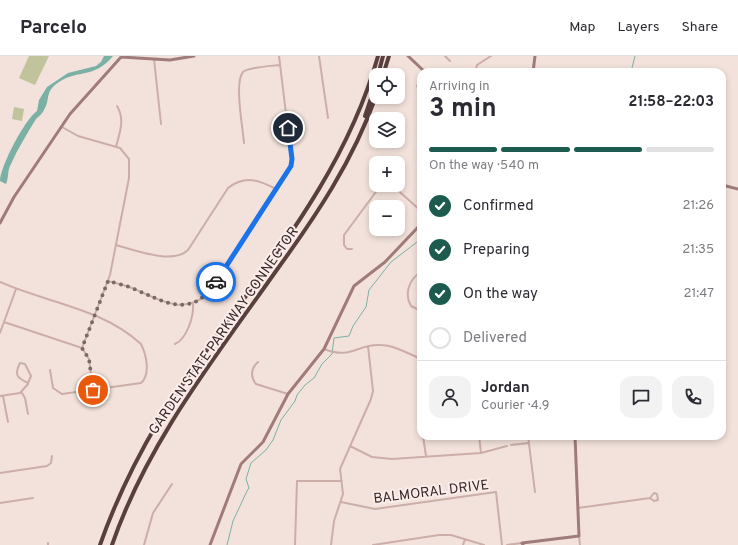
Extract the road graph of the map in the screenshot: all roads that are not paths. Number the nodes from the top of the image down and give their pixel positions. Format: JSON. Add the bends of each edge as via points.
{"nodes":[{"id":1,"x":121,"y":56,"type":"edge"},
{"id":2,"x":193,"y":56,"type":"edge"},
{"id":3,"x":278,"y":56,"type":"edge"},
{"id":4,"x":319,"y":56,"type":"edge"},
{"id":5,"x":378,"y":56,"type":"edge"},
{"id":6,"x":383,"y":56,"type":"edge"},
{"id":7,"x":389,"y":56,"type":"edge"},
{"id":8,"x":408,"y":56,"type":"edge"},
{"id":9,"x":445,"y":56,"type":"edge"},
{"id":10,"x":491,"y":56,"type":"edge"},
{"id":11,"x":535,"y":56,"type":"edge"},
{"id":12,"x":154,"y":59,"type":"junction"},
{"id":13,"x":450,"y":61,"type":"dead end"},
{"id":14,"x":280,"y":65,"type":"junction"},
{"id":15,"x":380,"y":68,"type":"edge"},
{"id":16,"x":385,"y":68,"type":"edge"},
{"id":17,"x":420,"y":68,"type":"edge"},
{"id":18,"x":476,"y":68,"type":"edge"},
{"id":19,"x":534,"y":68,"type":"edge"},
{"id":20,"x":369,"y":104,"type":"edge"},
{"id":21,"x":373,"y":104,"type":"edge"},
{"id":22,"x":116,"y":106,"type":"dead end"},
{"id":23,"x":328,"y":118,"type":"dead end"},
{"id":24,"x":161,"y":124,"type":"dead end"},
{"id":25,"x":62,"y":128,"type":"junction"},
{"id":26,"x":244,"y":143,"type":"dead end"},
{"id":27,"x":116,"y":147,"type":"junction"},
{"id":28,"x":351,"y":154,"type":"junction"},
{"id":29,"x":726,"y":186,"type":"edge"},
{"id":30,"x":276,"y":189,"type":"junction"},
{"id":31,"x":738,"y":190,"type":"edge"},
{"id":32,"x":376,"y":192,"type":"edge"},
{"id":33,"x":400,"y":192,"type":"edge"},
{"id":34,"x":417,"y":207,"type":"edge"},
{"id":35,"x":0,"y":223,"type":"edge"},
{"id":36,"x":417,"y":228,"type":"edge"},
{"id":37,"x":116,"y":245,"type":"junction"},
{"id":38,"x":352,"y":249,"type":"dead end"},
{"id":39,"x":417,"y":276,"type":"edge"},
{"id":40,"x":108,"y":281,"type":"junction"},
{"id":41,"x":0,"y":282,"type":"edge"},
{"id":42,"x":16,"y":289,"type":"junction"},
{"id":43,"x":193,"y":303,"type":"junction"},
{"id":44,"x":417,"y":310,"type":"edge"},
{"id":45,"x":95,"y":314,"type":"junction"},
{"id":46,"x":4,"y":322,"type":"junction"},
{"id":47,"x":0,"y":333,"type":"edge"},
{"id":48,"x":174,"y":344,"type":"dead end"},
{"id":49,"x":368,"y":346,"type":"junction"},
{"id":50,"x":82,"y":348,"type":"junction"},
{"id":51,"x":324,"y":349,"type":"junction"},
{"id":52,"x":417,"y":357,"type":"edge"},
{"id":53,"x":258,"y":362,"type":"dead end"},
{"id":54,"x":50,"y":370,"type":"dead end"},
{"id":55,"x":28,"y":383,"type":"junction"},
{"id":56,"x":93,"y":390,"type":"junction"},
{"id":57,"x":22,"y":392,"type":"junction"},
{"id":58,"x":288,"y":394,"type":"junction"},
{"id":59,"x":1,"y":396,"type":"edge"},
{"id":60,"x":28,"y":414,"type":"dead end"},
{"id":61,"x":8,"y":422,"type":"dead end"},
{"id":62,"x":424,"y":440,"type":"edge"},
{"id":63,"x":480,"y":440,"type":"edge"},
{"id":64,"x":575,"y":440,"type":"edge"},
{"id":65,"x":528,"y":443,"type":"joint"},
{"id":66,"x":511,"y":445,"type":"dead end"},
{"id":67,"x":350,"y":446,"type":"junction"},
{"id":68,"x":507,"y":446,"type":"dead end"},
{"id":69,"x":481,"y":452,"type":"junction"},
{"id":70,"x":52,"y":456,"type":"dead end"},
{"id":71,"x":426,"y":456,"type":"junction"},
{"id":72,"x":0,"y":473,"type":"edge"},
{"id":73,"x":342,"y":481,"type":"junction"},
{"id":74,"x":172,"y":484,"type":"dead end"},
{"id":75,"x":535,"y":492,"type":"dead end"},
{"id":76,"x":33,"y":498,"type":"dead end"},
{"id":77,"x":650,"y":498,"type":"junction"},
{"id":78,"x":341,"y":502,"type":"junction"},
{"id":79,"x":0,"y":503,"type":"edge"},
{"id":80,"x":577,"y":508,"type":"junction"},
{"id":81,"x":579,"y":536,"type":"junction"},
{"id":82,"x":465,"y":539,"type":"junction"},
{"id":83,"x":522,"y":544,"type":"edge"},
{"id":84,"x":100,"y":545,"type":"edge"},
{"id":85,"x":112,"y":545,"type":"edge"},
{"id":86,"x":144,"y":545,"type":"edge"},
{"id":87,"x":210,"y":545,"type":"edge"},
{"id":88,"x":295,"y":545,"type":"edge"},
{"id":89,"x":331,"y":545,"type":"edge"},
{"id":90,"x":373,"y":545,"type":"edge"},
{"id":91,"x":463,"y":545,"type":"edge"},
{"id":92,"x":484,"y":545,"type":"edge"},
{"id":93,"x":502,"y":545,"type":"edge"},
{"id":94,"x":507,"y":545,"type":"edge"},
{"id":95,"x":580,"y":545,"type":"edge"}],
"edges":[{"from":1,"to":12,"type":"street"},
{"from":1,"to":25,"type":"street","via":[[79,102]]},
{"from":2,"to":12,"type":"street","via":[[179,60]]},
{"from":3,"to":14,"type":"street"},
{"from":4,"to":23,"type":"street"},
{"from":5,"to":84,"type":"highway","name":"GARDEN STATE PARKWAY CONNECTOR","via":[[359,113],[329,174],[306,212],[158,423],[127,479]]},
{"from":6,"to":15,"type":"highway"},
{"from":7,"to":16,"type":"highway"},
{"from":8,"to":17,"type":"street"},
{"from":9,"to":13,"type":"street"},
{"from":10,"to":18,"type":"street"},
{"from":11,"to":19,"type":"street"},
{"from":12,"to":24,"type":"street"},
{"from":14,"to":26,"type":"street","via":[[248,69],[241,76],[238,87]]},
{"from":14,"to":30,"type":"street","via":[[292,159],[291,166]]},
{"from":20,"to":28,"type":"highway"},
{"from":21,"to":28,"type":"highway"},
{"from":22,"to":27,"type":"street","via":[[122,121]]},
{"from":25,"to":27,"type":"street"},
{"from":25,"to":35,"type":"street","via":[[11,201]]},
{"from":27,"to":37,"type":"street","via":[[129,158],[130,168]]},
{"from":28,"to":85,"type":"highway","name":"GARDEN STATE PARKWAY CONNECTOR","via":[[313,219],[162,436],[132,493]]},
{"from":29,"to":31,"type":"street"},
{"from":30,"to":37,"type":"street","via":[[255,179],[242,180],[231,185],[188,250],[179,256],[169,257]]},
{"from":30,"to":43,"type":"street","via":[[208,294]]},
{"from":32,"to":38,"type":"street","via":[[344,235],[344,245]]},
{"from":33,"to":34,"type":"street"},
{"from":36,"to":51,"type":"street","via":[[385,262],[354,286]]},
{"from":37,"to":40,"type":"street"},
{"from":39,"to":44,"type":"street","via":[[411,282],[407,297],[411,306]]},
{"from":40,"to":43,"type":"street","via":[[170,304]]},
{"from":40,"to":45,"type":"street"},
{"from":41,"to":42,"type":"street"},
{"from":42,"to":45,"type":"street"},
{"from":42,"to":46,"type":"street"},
{"from":43,"to":48,"type":"street","via":[[193,318],[180,340]]},
{"from":45,"to":50,"type":"street"},
{"from":45,"to":56,"type":"street","via":[[141,344],[147,371],[145,380],[141,383]]},
{"from":46,"to":47,"type":"street"},
{"from":46,"to":50,"type":"street"},
{"from":49,"to":51,"type":"street","via":[[343,354]]},
{"from":49,"to":52,"type":"street","via":[[382,344]]},
{"from":49,"to":67,"type":"street","via":[[373,390]]},
{"from":50,"to":56,"type":"street","via":[[89,359]]},
{"from":51,"to":58,"type":"street"},
{"from":53,"to":58,"type":"street","via":[[252,370],[252,380],[256,384]]},
{"from":54,"to":56,"type":"street","via":[[53,388],[59,393]]},
{"from":55,"to":55,"type":"street","via":[[31,376],[25,364],[21,363],[16,375]]},
{"from":55,"to":57,"type":"street"},
{"from":57,"to":59,"type":"street"},
{"from":57,"to":60,"type":"street"},
{"from":58,"to":87,"type":"street","via":[[263,442],[241,464]]},
{"from":59,"to":61,"type":"street"},
{"from":62,"to":71,"type":"street"},
{"from":63,"to":69,"type":"street"},
{"from":64,"to":80,"type":"street"},
{"from":65,"to":66,"type":"street"},
{"from":65,"to":75,"type":"street"},
{"from":67,"to":71,"type":"street","via":[[382,459]]},
{"from":67,"to":73,"type":"street","via":[[340,469]]},
{"from":68,"to":69,"type":"street"},
{"from":69,"to":71,"type":"street"},
{"from":70,"to":72,"type":"street","via":[[51,463],[47,466]]},
{"from":73,"to":78,"type":"street","via":[[344,489]]},
{"from":73,"to":88,"type":"street","via":[[297,481]]},
{"from":74,"to":86,"type":"street","via":[[153,513]]},
{"from":76,"to":79,"type":"street"},
{"from":77,"to":77,"type":"street","via":[[655,493],[659,497],[656,501]]},
{"from":77,"to":80,"type":"street"},
{"from":78,"to":89,"type":"street","via":[[334,521]]},
{"from":78,"to":93,"type":"street","name":"BALMORAL DRIVE","via":[[375,509],[496,492]]},
{"from":80,"to":81,"type":"street"},
{"from":81,"to":83,"type":"street"},
{"from":81,"to":95,"type":"street"},
{"from":82,"to":90,"type":"street","via":[[439,535]]},
{"from":82,"to":91,"type":"street"},
{"from":82,"to":92,"type":"street"},
{"from":83,"to":94,"type":"street"}]}
